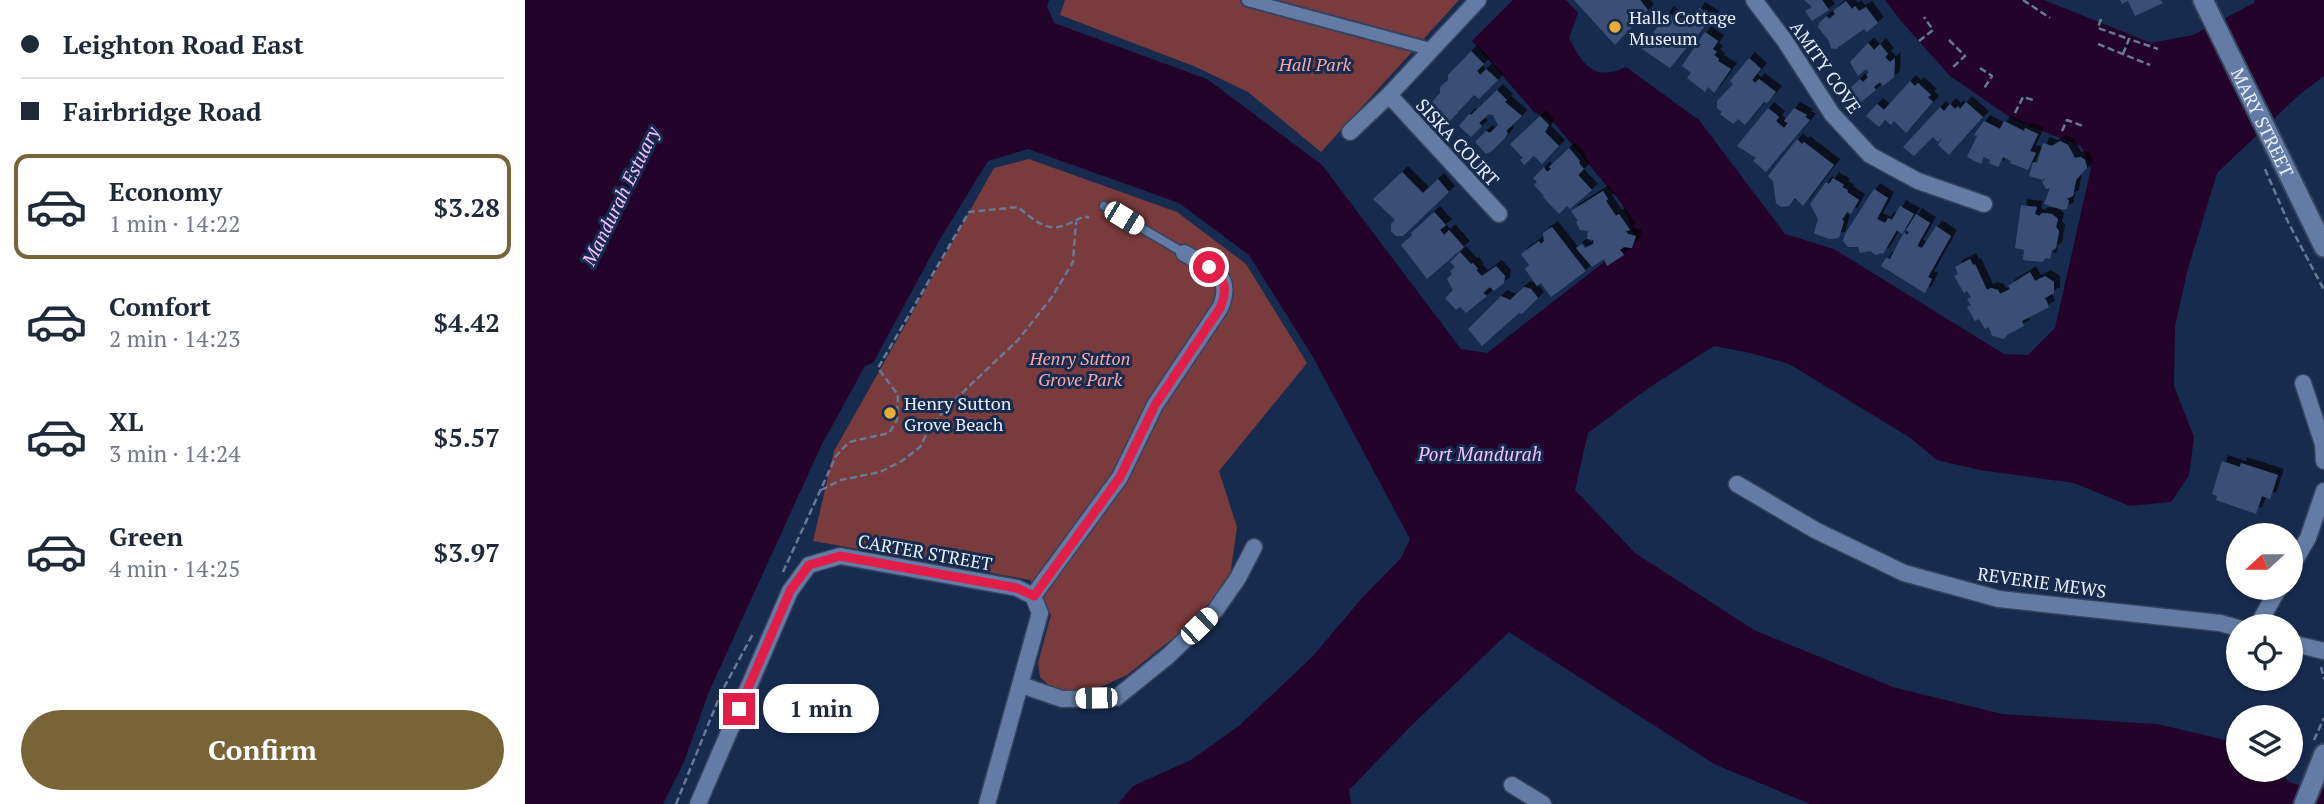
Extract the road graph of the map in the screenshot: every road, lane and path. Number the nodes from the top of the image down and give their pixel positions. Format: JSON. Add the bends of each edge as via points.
{"nodes":[{"id":1,"x":1248,"y":0,"type":"edge"},
{"id":2,"x":1478,"y":0,"type":"edge"},
{"id":3,"x":1754,"y":0,"type":"edge"},
{"id":4,"x":2024,"y":0,"type":"edge"},
{"id":5,"x":2203,"y":0,"type":"edge"},
{"id":6,"x":1924,"y":18,"type":"dead end"},
{"id":7,"x":2050,"y":18,"type":"dead end"},
{"id":8,"x":2101,"y":19,"type":"dead end"},
{"id":9,"x":2129,"y":38,"type":"junction"},
{"id":10,"x":1949,"y":40,"type":"dead end"},
{"id":11,"x":1919,"y":41,"type":"dead end"},
{"id":12,"x":2098,"y":44,"type":"dead end"},
{"id":13,"x":1430,"y":49,"type":"junction"},
{"id":14,"x":2158,"y":49,"type":"dead end"},
{"id":15,"x":2123,"y":54,"type":"junction"},
{"id":16,"x":2151,"y":65,"type":"dead end"},
{"id":17,"x":1953,"y":67,"type":"dead end"},
{"id":18,"x":1980,"y":68,"type":"dead end"},
{"id":19,"x":1983,"y":90,"type":"dead end"},
{"id":20,"x":1389,"y":95,"type":"junction"},
{"id":21,"x":2033,"y":100,"type":"dead end"},
{"id":22,"x":2015,"y":113,"type":"dead end"},
{"id":23,"x":2083,"y":126,"type":"dead end"},
{"id":24,"x":2062,"y":131,"type":"dead end"},
{"id":25,"x":1350,"y":132,"type":"dead end"},
{"id":26,"x":1984,"y":204,"type":"dead end"},
{"id":27,"x":1104,"y":206,"type":"dead end"},
{"id":28,"x":1499,"y":214,"type":"dead end"},
{"id":29,"x":1089,"y":218,"type":"dead end"},
{"id":30,"x":1076,"y":222,"type":"junction"},
{"id":31,"x":2324,"y":247,"type":"edge"},
{"id":32,"x":1184,"y":253,"type":"joint"},
{"id":33,"x":2303,"y":383,"type":"dead end"},
{"id":34,"x":2324,"y":461,"type":"edge"},
{"id":35,"x":1737,"y":484,"type":"dead end"},
{"id":36,"x":820,"y":491,"type":"junction"},
{"id":37,"x":2324,"y":491,"type":"edge"},
{"id":38,"x":1254,"y":547,"type":"dead end"},
{"id":39,"x":2303,"y":547,"type":"edge"},
{"id":40,"x":780,"y":578,"type":"dead end"},
{"id":41,"x":1034,"y":596,"type":"junction"},
{"id":42,"x":2226,"y":625,"type":"edge"},
{"id":43,"x":756,"y":628,"type":"dead end"},
{"id":44,"x":2303,"y":646,"type":"edge"},
{"id":45,"x":2324,"y":651,"type":"edge"},
{"id":46,"x":1021,"y":685,"type":"junction"},
{"id":47,"x":2324,"y":754,"type":"edge"},
{"id":48,"x":1512,"y":785,"type":"dead end"},
{"id":49,"x":676,"y":804,"type":"edge"},
{"id":50,"x":698,"y":804,"type":"edge"},
{"id":51,"x":987,"y":804,"type":"edge"},
{"id":52,"x":1543,"y":804,"type":"edge"},
{"id":53,"x":2304,"y":804,"type":"edge"}],
"edges":[{"from":1,"to":13,"type":"street"},
{"from":2,"to":13,"type":"street"},
{"from":3,"to":26,"type":"street","name":"AMITY COVE","via":[[1832,114],[1870,155],[1919,181]]},
{"from":4,"to":7,"type":"path"},
{"from":5,"to":31,"type":"street","name":"MARY STREET"},
{"from":6,"to":11,"type":"path","via":[[1933,30]]},
{"from":8,"to":9,"type":"path","via":[[2098,28]]},
{"from":9,"to":14,"type":"path"},
{"from":9,"to":15,"type":"path"},
{"from":10,"to":17,"type":"path","via":[[1965,56]]},
{"from":12,"to":15,"type":"path"},
{"from":13,"to":20,"type":"street"},
{"from":15,"to":16,"type":"path"},
{"from":18,"to":19,"type":"path","via":[[1992,76]]},
{"from":20,"to":25,"type":"street"},
{"from":20,"to":28,"type":"street","name":"SISKA COURT"},
{"from":21,"to":22,"type":"path","via":[[2023,97]]},
{"from":23,"to":24,"type":"path","via":[[2067,120]]},
{"from":27,"to":32,"type":"lane"},
{"from":29,"to":30,"type":"path"},
{"from":30,"to":36,"type":"path","via":[[1073,262],[1052,297],[1018,340],[946,408],[920,447],[880,472],[841,480]]},
{"from":30,"to":36,"type":"path","via":[[1053,228],[1018,207],[969,212],[878,368],[898,395],[897,420],[889,433],[849,442],[836,456]]},
{"from":32,"to":41,"type":"street","via":[[1220,275],[1226,295],[1155,405],[1120,477]]},
{"from":33,"to":34,"type":"street"},
{"from":35,"to":42,"type":"street","name":"REVERIE MEWS","via":[[1815,530],[1903,573],[1999,599]]},
{"from":36,"to":40,"type":"path"},
{"from":37,"to":39,"type":"street"},
{"from":38,"to":46,"type":"street","via":[[1215,611],[1117,698],[1062,699]]},
{"from":41,"to":46,"type":"street","via":[[1040,613]]},
{"from":41,"to":50,"type":"street","name":"CARTER STREET","via":[[1017,588],[840,556],[809,565],[790,591]]},
{"from":43,"to":49,"type":"path","via":[[720,694]]},
{"from":44,"to":45,"type":"street"},
{"from":46,"to":51,"type":"street"},
{"from":47,"to":53,"type":"street"},
{"from":48,"to":52,"type":"street"}]}
